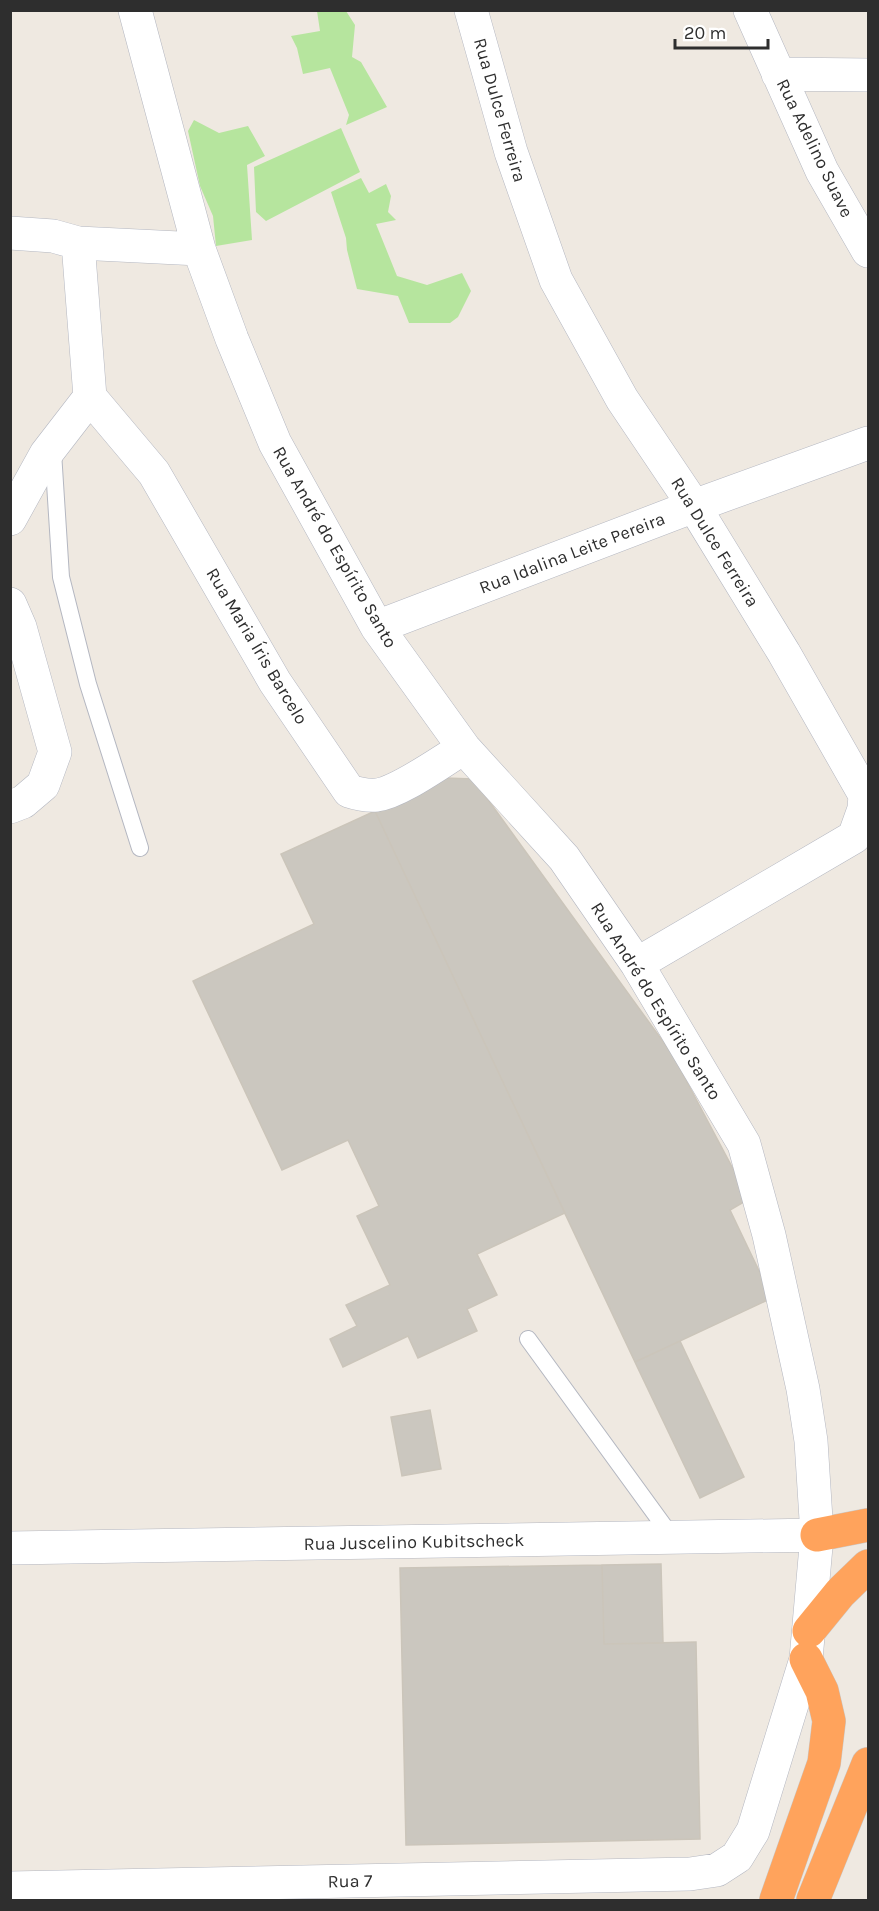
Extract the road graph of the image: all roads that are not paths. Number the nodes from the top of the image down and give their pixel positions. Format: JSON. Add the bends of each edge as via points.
{"nodes":[{"id":1,"x":135,"y":10,"type":"edge"},
{"id":2,"x":471,"y":10,"type":"edge"},
{"id":3,"x":750,"y":10,"type":"edge"},
{"id":4,"x":778,"y":74,"type":"junction"},
{"id":5,"x":868,"y":75,"type":"edge"},
{"id":6,"x":10,"y":233,"type":"edge"},
{"id":7,"x":78,"y":243,"type":"junction"},
{"id":8,"x":199,"y":249,"type":"junction"},
{"id":9,"x":868,"y":251,"type":"edge"},
{"id":10,"x":90,"y":396,"type":"junction"},
{"id":11,"x":868,"y":443,"type":"edge"},
{"id":12,"x":52,"y":445,"type":"junction"},
{"id":13,"x":694,"y":506,"type":"junction"},
{"id":14,"x":10,"y":519,"type":"edge"},
{"id":15,"x":10,"y":604,"type":"edge"},
{"id":16,"x":377,"y":627,"type":"junction"},
{"id":17,"x":464,"y":748,"type":"junction"},
{"id":18,"x":10,"y":807,"type":"edge"},
{"id":19,"x":140,"y":848,"type":"dead end"},
{"id":20,"x":637,"y":964,"type":"junction"},
{"id":21,"x":528,"y":1339,"type":"dead end"},
{"id":22,"x":868,"y":1525,"type":"edge"},
{"id":23,"x":817,"y":1535,"type":"junction"},
{"id":24,"x":672,"y":1537,"type":"junction"},
{"id":25,"x":10,"y":1548,"type":"edge"},
{"id":26,"x":868,"y":1566,"type":"edge"},
{"id":27,"x":808,"y":1645,"type":"junction"},
{"id":28,"x":868,"y":1764,"type":"edge"},
{"id":29,"x":690,"y":1874,"type":"joint"},
{"id":30,"x":10,"y":1888,"type":"edge"},
{"id":31,"x":776,"y":1900,"type":"edge"},
{"id":32,"x":813,"y":1900,"type":"edge"}],
"edges":[{"from":1,"to":8,"type":"street","name":"Rua André do Espírito Santo"},
{"from":2,"to":13,"type":"street","name":"Rua Dulce Ferreira","via":[[512,152],[556,280],[622,399]]},
{"from":3,"to":4,"type":"street","name":"Rua Adelino Suave"},
{"from":4,"to":5,"type":"street"},
{"from":4,"to":9,"type":"street","name":"Rua Adelino Suave","via":[[822,171]]},
{"from":6,"to":7,"type":"street","via":[[53,236]]},
{"from":7,"to":8,"type":"street"},
{"from":7,"to":10,"type":"street"},
{"from":8,"to":16,"type":"street","name":"Rua André do Espírito Santo","via":[[275,443]]},
{"from":10,"to":12,"type":"street"},
{"from":10,"to":17,"type":"street","name":"Rua Maria Íris Barcelo","via":[[154,473],[275,682],[349,791],[379,795]]},
{"from":11,"to":13,"type":"street","name":"Rua Idalina Leite Pereira"},
{"from":12,"to":14,"type":"street"},
{"from":12,"to":19,"type":"lane","via":[[61,577],[88,684]]},
{"from":13,"to":16,"type":"street","name":"Rua Idalina Leite Pereira"},
{"from":13,"to":20,"type":"street","name":"Rua Dulce Ferreira","via":[[784,652],[865,795],[864,809],[854,837]]},
{"from":15,"to":18,"type":"street","via":[[55,752],[42,785],[23,802]]},
{"from":16,"to":17,"type":"street","name":"Rua André do Espírito Santo"},
{"from":17,"to":20,"type":"street","name":"Rua André do Espírito Santo","via":[[564,858]]},
{"from":20,"to":23,"type":"street","name":"Rua André do Espírito Santo","via":[[744,1144],[803,1389]]},
{"from":21,"to":24,"type":"lane"},
{"from":22,"to":23,"type":"highway"},
{"from":23,"to":24,"type":"street","name":"Rua Juscelino Kubitscheck"},
{"from":23,"to":27,"type":"street","name":"Rua André do Espírito Santo"},
{"from":24,"to":25,"type":"street","name":"Rua Juscelino Kubitscheck"},
{"from":26,"to":27,"type":"highway","via":[[840,1593]]},
{"from":27,"to":29,"type":"street","name":"Rua André do Espírito Santo","via":[[753,1831],[737,1857],[727,1864],[717,1870]]},
{"from":27,"to":31,"type":"highway","via":[[829,1721],[826,1753]]},
{"from":28,"to":32,"type":"highway"},
{"from":29,"to":30,"type":"street","name":"Rua 7"}]}
